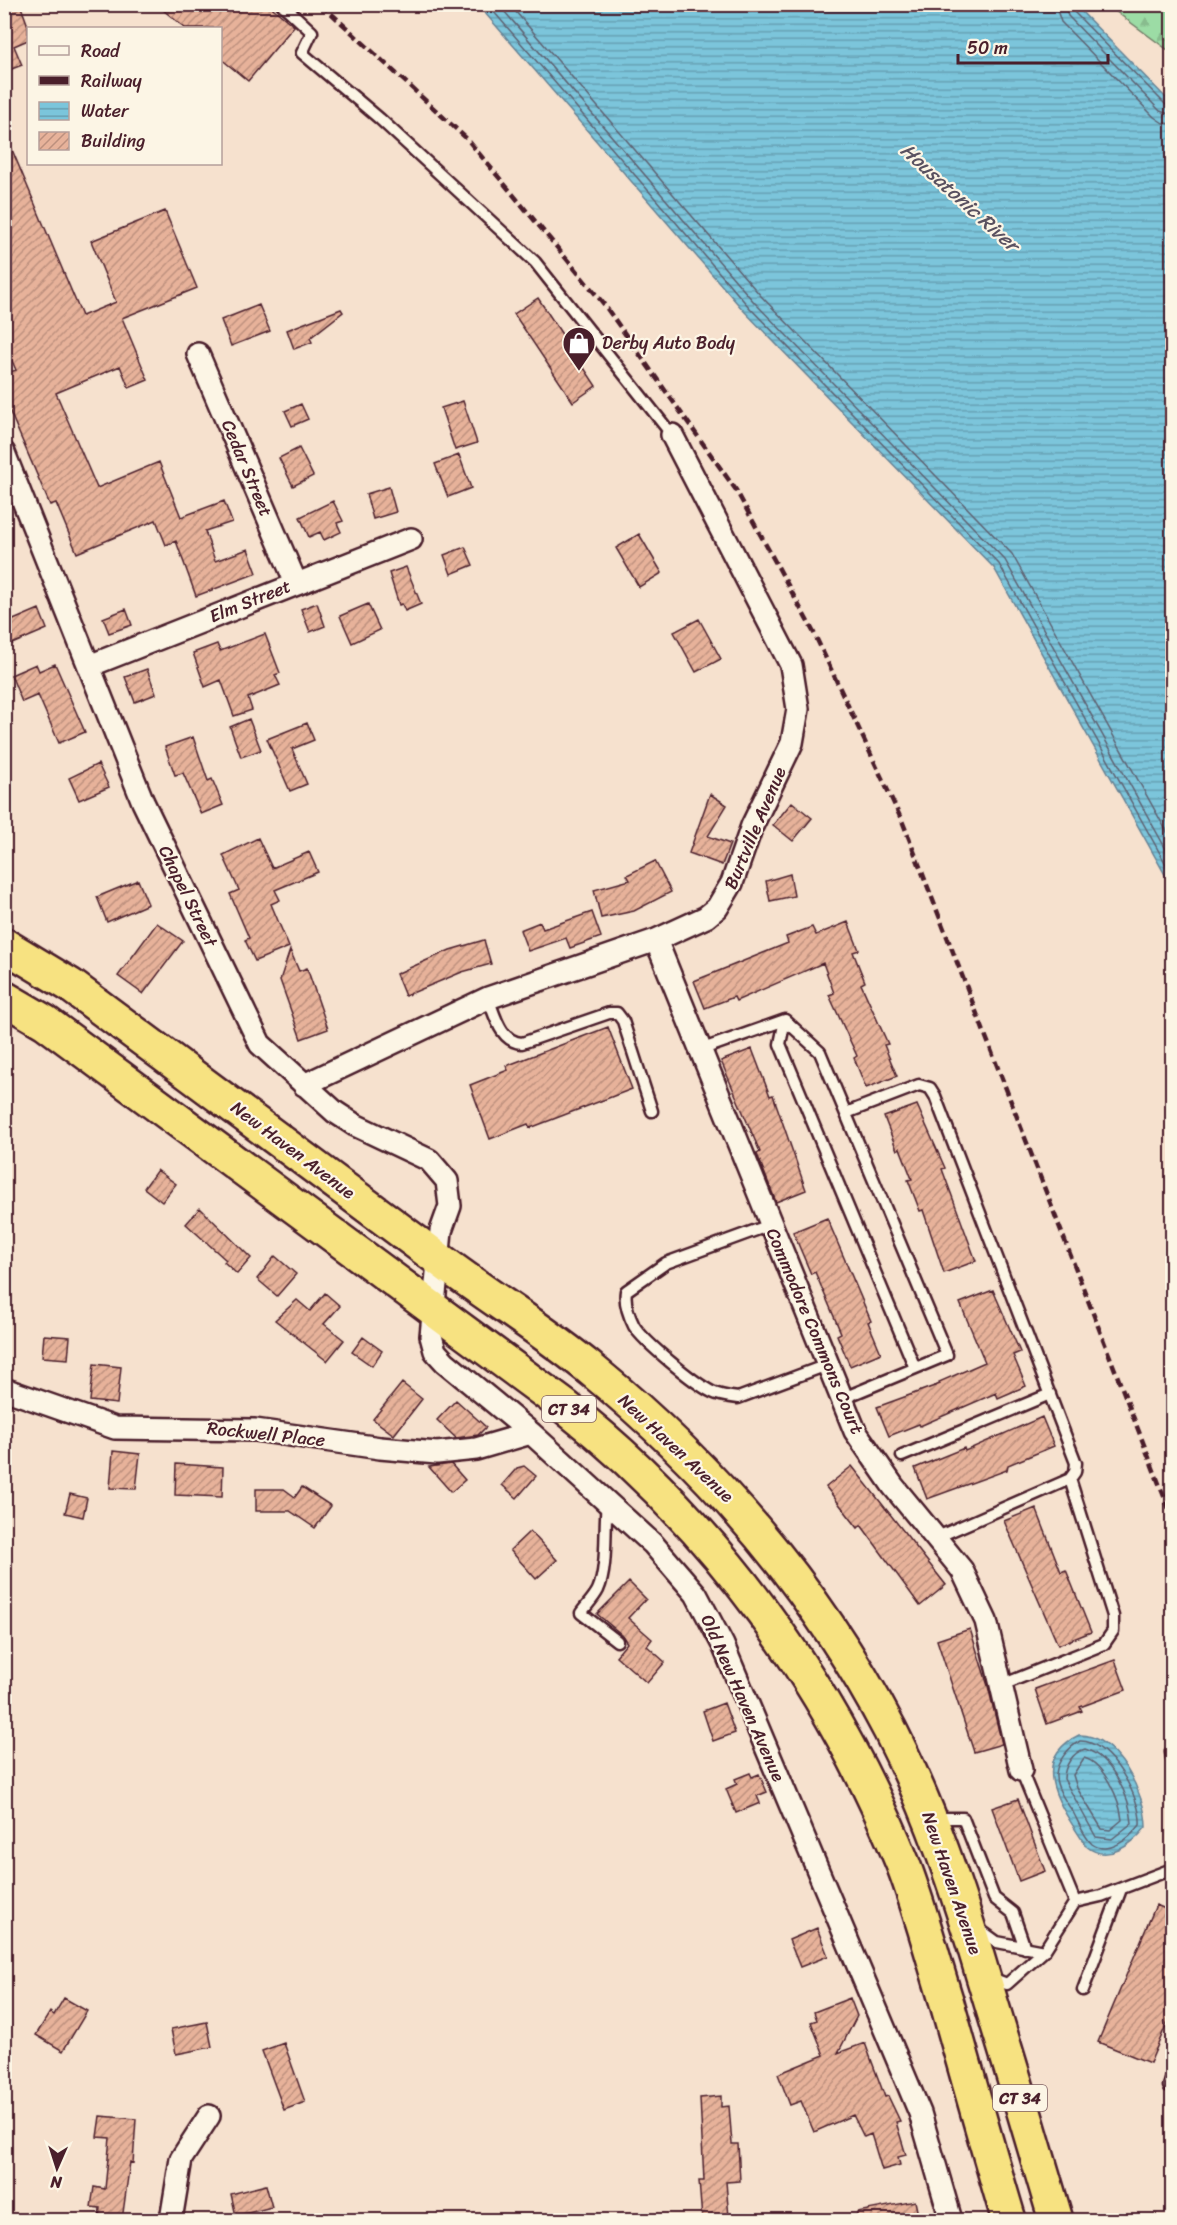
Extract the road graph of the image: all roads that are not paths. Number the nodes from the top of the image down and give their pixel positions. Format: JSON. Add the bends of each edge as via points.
{"nodes":[{"id":1,"x":282,"y":4,"type":"edge"},
{"id":2,"x":198,"y":354,"type":"dead end"},
{"id":3,"x":672,"y":435,"type":"joint"},
{"id":4,"x":4,"y":453,"type":"edge"},
{"id":5,"x":411,"y":538,"type":"dead end"},
{"id":6,"x":296,"y":583,"type":"junction"},
{"id":7,"x":89,"y":666,"type":"junction"},
{"id":8,"x":657,"y":940,"type":"junction"},
{"id":9,"x":4,"y":945,"type":"edge"},
{"id":10,"x":4,"y":998,"type":"edge"},
{"id":11,"x":488,"y":998,"type":"junction"},
{"id":12,"x":785,"y":1020,"type":"junction"},
{"id":13,"x":700,"y":1050,"type":"junction"},
{"id":14,"x":304,"y":1085,"type":"junction"},
{"id":15,"x":652,"y":1111,"type":"dead end"},
{"id":16,"x":846,"y":1113,"type":"junction"},
{"id":17,"x":770,"y":1225,"type":"junction"},
{"id":18,"x":439,"y":1260,"type":"junction"},
{"id":19,"x":432,"y":1306,"type":"junction"},
{"id":20,"x":827,"y":1365,"type":"junction"},
{"id":21,"x":915,"y":1368,"type":"junction"},
{"id":22,"x":4,"y":1389,"type":"edge"},
{"id":23,"x":1050,"y":1394,"type":"junction"},
{"id":24,"x":841,"y":1399,"type":"junction"},
{"id":25,"x":531,"y":1433,"type":"junction"},
{"id":26,"x":902,"y":1456,"type":"dead end"},
{"id":27,"x":1070,"y":1479,"type":"junction"},
{"id":28,"x":607,"y":1502,"type":"junction"},
{"id":29,"x":935,"y":1538,"type":"junction"},
{"id":30,"x":617,"y":1641,"type":"dead end"},
{"id":31,"x":1002,"y":1685,"type":"junction"},
{"id":32,"x":1021,"y":1770,"type":"joint"},
{"id":33,"x":932,"y":1819,"type":"junction"},
{"id":34,"x":1173,"y":1869,"type":"edge"},
{"id":35,"x":1121,"y":1889,"type":"junction"},
{"id":36,"x":960,"y":1901,"type":"junction"},
{"id":37,"x":1075,"y":1902,"type":"junction"},
{"id":38,"x":1025,"y":1948,"type":"junction"},
{"id":39,"x":1044,"y":1951,"type":"junction"},
{"id":40,"x":983,"y":1975,"type":"junction"},
{"id":41,"x":941,"y":1985,"type":"junction"},
{"id":42,"x":1083,"y":1990,"type":"dead end"},
{"id":43,"x":210,"y":2116,"type":"dead end"},
{"id":44,"x":171,"y":2220,"type":"edge"},
{"id":45,"x":951,"y":2220,"type":"edge"},
{"id":46,"x":1009,"y":2220,"type":"edge"},
{"id":47,"x":1056,"y":2220,"type":"edge"}],
"edges":[{"from":1,"to":3,"type":"lane","via":[[312,32],[302,53],[535,262]]},
{"from":2,"to":6,"type":"street","name":"Cedar Street"},
{"from":3,"to":8,"type":"street","name":"Burtville Avenue","via":[[791,665],[798,709],[792,743],[752,826],[725,897],[706,917]]},
{"from":4,"to":7,"type":"street","name":"Chapel Street"},
{"from":5,"to":6,"type":"street","name":"Elm Street"},
{"from":6,"to":7,"type":"street","name":"Elm Street"},
{"from":7,"to":14,"type":"street","name":"Chapel Street","via":[[143,802],[260,1044]]},
{"from":8,"to":11,"type":"street","name":"Burtville Avenue"},
{"from":8,"to":13,"type":"street","name":"Commodore Commons Court"},
{"from":9,"to":18,"type":"highway","name":"New Haven Avenue","number":"CT 34","via":[[70,985]]},
{"from":10,"to":19,"type":"highway","number":"CT 34","via":[[45,1022]]},
{"from":11,"to":14,"type":"street","name":"Burtville Avenue"},
{"from":11,"to":15,"type":"lane","via":[[503,1034],[522,1043],[617,1013]]},
{"from":12,"to":13,"type":"lane"},
{"from":12,"to":16,"type":"lane","via":[[820,1052]]},
{"from":12,"to":21,"type":"lane","via":[[780,1044]]},
{"from":13,"to":17,"type":"street","name":"Commodore Commons Court"},
{"from":14,"to":18,"type":"street","name":"Chapel Street","via":[[355,1125],[414,1152],[439,1170],[450,1194]]},
{"from":16,"to":21,"type":"lane","via":[[947,1355]]},
{"from":16,"to":23,"type":"lane","via":[[919,1085],[930,1088]]},
{"from":17,"to":20,"type":"street","name":"Commodore Commons Court"},
{"from":17,"to":20,"type":"lane","via":[[666,1263],[626,1291],[624,1302],[635,1327],[687,1376],[720,1394],[738,1398]]},
{"from":18,"to":19,"type":"street","name":"Old New Haven Avenue"},
{"from":18,"to":33,"type":"highway","name":"New Haven Avenue","number":"CT 34","via":[[592,1370],[701,1467],[745,1515],[788,1569],[848,1658],[890,1730]]},
{"from":19,"to":25,"type":"street","name":"Old New Haven Avenue","via":[[435,1351]]},
{"from":19,"to":41,"type":"highway","number":"CT 34","via":[[610,1442],[668,1497],[754,1598],[827,1709],[875,1800],[904,1866]]},
{"from":20,"to":24,"type":"street","name":"Commodore Commons Court"},
{"from":21,"to":24,"type":"lane"},
{"from":22,"to":25,"type":"street","name":"Rockwell Place","via":[[115,1428],[255,1430],[437,1453],[476,1449]]},
{"from":23,"to":26,"type":"lane"},
{"from":23,"to":27,"type":"lane","via":[[1076,1462]]},
{"from":24,"to":29,"type":"street","name":"Commodore Commons Court","via":[[855,1431]]},
{"from":25,"to":28,"type":"street","name":"Old New Haven Avenue"},
{"from":27,"to":29,"type":"lane"},
{"from":27,"to":31,"type":"lane","via":[[1113,1616],[1113,1631],[1104,1644]]},
{"from":28,"to":30,"type":"lane","via":[[604,1571],[597,1592],[580,1613]]},
{"from":28,"to":45,"type":"street","name":"Old New Haven Avenue","via":[[653,1544],[696,1594],[723,1645],[920,2113]]},
{"from":29,"to":31,"type":"street","name":"Commodore Commons Court","via":[[962,1570],[986,1621]]},
{"from":31,"to":32,"type":"street","name":"Commodore Commons Court"},
{"from":32,"to":37,"type":"lane"},
{"from":33,"to":36,"type":"highway","name":"New Haven Avenue","number":"CT 34"},
{"from":33,"to":38,"type":"lane","via":[[963,1818],[994,1898],[1013,1913]]},
{"from":34,"to":35,"type":"lane"},
{"from":35,"to":37,"type":"lane"},
{"from":35,"to":42,"type":"lane"},
{"from":36,"to":38,"type":"lane","via":[[987,1936]]},
{"from":36,"to":40,"type":"highway","name":"New Haven Avenue","number":"CT 34"},
{"from":37,"to":39,"type":"lane"},
{"from":38,"to":39,"type":"lane"},
{"from":39,"to":40,"type":"lane","via":[[1007,1984]]},
{"from":40,"to":41,"type":"highway"},
{"from":40,"to":47,"type":"highway","name":"New Haven Avenue","number":"CT 34"},
{"from":41,"to":46,"type":"highway","number":"CT 34"},
{"from":43,"to":44,"type":"street","via":[[181,2159]]}]}
